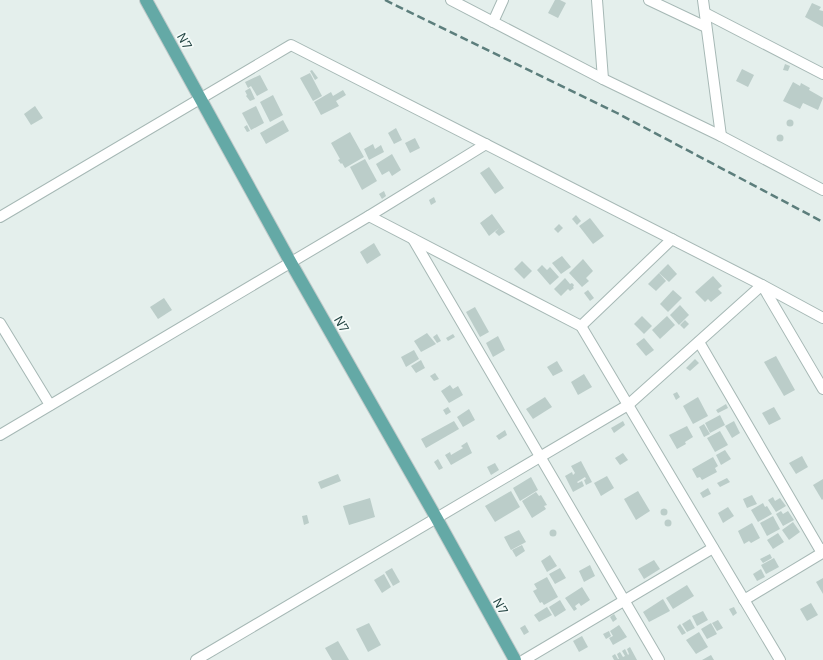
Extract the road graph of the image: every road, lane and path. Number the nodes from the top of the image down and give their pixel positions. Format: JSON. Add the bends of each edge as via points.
{"nodes":[{"id":1,"x":146,"y":0,"type":"edge"},
{"id":2,"x":451,"y":0,"type":"edge"},
{"id":3,"x":503,"y":0,"type":"edge"},
{"id":4,"x":597,"y":0,"type":"edge"},
{"id":5,"x":649,"y":0,"type":"edge"},
{"id":6,"x":703,"y":0,"type":"edge"},
{"id":7,"x":705,"y":13,"type":"junction"},
{"id":8,"x":492,"y":22,"type":"junction"},
{"id":9,"x":706,"y":27,"type":"junction"},
{"id":10,"x":823,"y":74,"type":"edge"},
{"id":11,"x":603,"y":79,"type":"junction"},
{"id":12,"x":200,"y":98,"type":"junction"},
{"id":13,"x":721,"y":136,"type":"junction"},
{"id":14,"x":486,"y":144,"type":"junction"},
{"id":15,"x":823,"y":190,"type":"edge"},
{"id":16,"x":369,"y":216,"type":"junction"},
{"id":17,"x":0,"y":217,"type":"edge"},
{"id":18,"x":413,"y":239,"type":"junction"},
{"id":19,"x":672,"y":239,"type":"junction"},
{"id":20,"x":291,"y":263,"type":"junction"},
{"id":21,"x":762,"y":285,"type":"junction"},
{"id":22,"x":823,"y":318,"type":"edge"},
{"id":23,"x":0,"y":323,"type":"edge"},
{"id":24,"x":581,"y":326,"type":"junction"},
{"id":25,"x":699,"y":342,"type":"junction"},
{"id":26,"x":823,"y":389,"type":"edge"},
{"id":27,"x":50,"y":405,"type":"junction"},
{"id":28,"x":628,"y":406,"type":"junction"},
{"id":29,"x":0,"y":435,"type":"edge"},
{"id":30,"x":541,"y":457,"type":"junction"},
{"id":31,"x":437,"y":519,"type":"junction"},
{"id":32,"x":713,"y":548,"type":"junction"},
{"id":33,"x":822,"y":551,"type":"edge"},
{"id":34,"x":624,"y":600,"type":"junction"},
{"id":35,"x":744,"y":600,"type":"junction"},
{"id":36,"x":196,"y":660,"type":"edge"},
{"id":37,"x":515,"y":660,"type":"edge"},
{"id":38,"x":524,"y":660,"type":"edge"},
{"id":39,"x":659,"y":660,"type":"edge"},
{"id":40,"x":780,"y":660,"type":"edge"}],
"edges":[{"from":1,"to":12,"type":"main road","name":"N7"},
{"from":2,"to":8,"type":"street"},
{"from":3,"to":8,"type":"street"},
{"from":4,"to":11,"type":"street"},
{"from":5,"to":9,"type":"street"},
{"from":6,"to":7,"type":"street"},
{"from":7,"to":9,"type":"street"},
{"from":7,"to":10,"type":"street"},
{"from":8,"to":11,"type":"street"},
{"from":9,"to":13,"type":"street"},
{"from":11,"to":13,"type":"street"},
{"from":12,"to":14,"type":"street","via":[[291,45]]},
{"from":12,"to":17,"type":"street"},
{"from":12,"to":20,"type":"main road","name":"N7"},
{"from":13,"to":15,"type":"street"},
{"from":14,"to":16,"type":"street"},
{"from":14,"to":19,"type":"street"},
{"from":16,"to":18,"type":"street"},
{"from":16,"to":20,"type":"street"},
{"from":18,"to":24,"type":"street"},
{"from":18,"to":30,"type":"street"},
{"from":19,"to":21,"type":"street"},
{"from":19,"to":24,"type":"street"},
{"from":20,"to":27,"type":"street"},
{"from":20,"to":31,"type":"main road","name":"N7"},
{"from":21,"to":22,"type":"street"},
{"from":21,"to":25,"type":"street"},
{"from":21,"to":26,"type":"street"},
{"from":23,"to":27,"type":"street"},
{"from":24,"to":28,"type":"street"},
{"from":25,"to":28,"type":"street"},
{"from":25,"to":33,"type":"street"},
{"from":27,"to":29,"type":"street"},
{"from":28,"to":30,"type":"street"},
{"from":28,"to":32,"type":"street"},
{"from":30,"to":31,"type":"street"},
{"from":30,"to":34,"type":"street"},
{"from":31,"to":36,"type":"street"},
{"from":31,"to":37,"type":"main road","name":"N7"},
{"from":32,"to":34,"type":"street"},
{"from":32,"to":35,"type":"street"},
{"from":33,"to":35,"type":"street"},
{"from":34,"to":38,"type":"street"},
{"from":34,"to":39,"type":"street"},
{"from":35,"to":40,"type":"street"}]}
